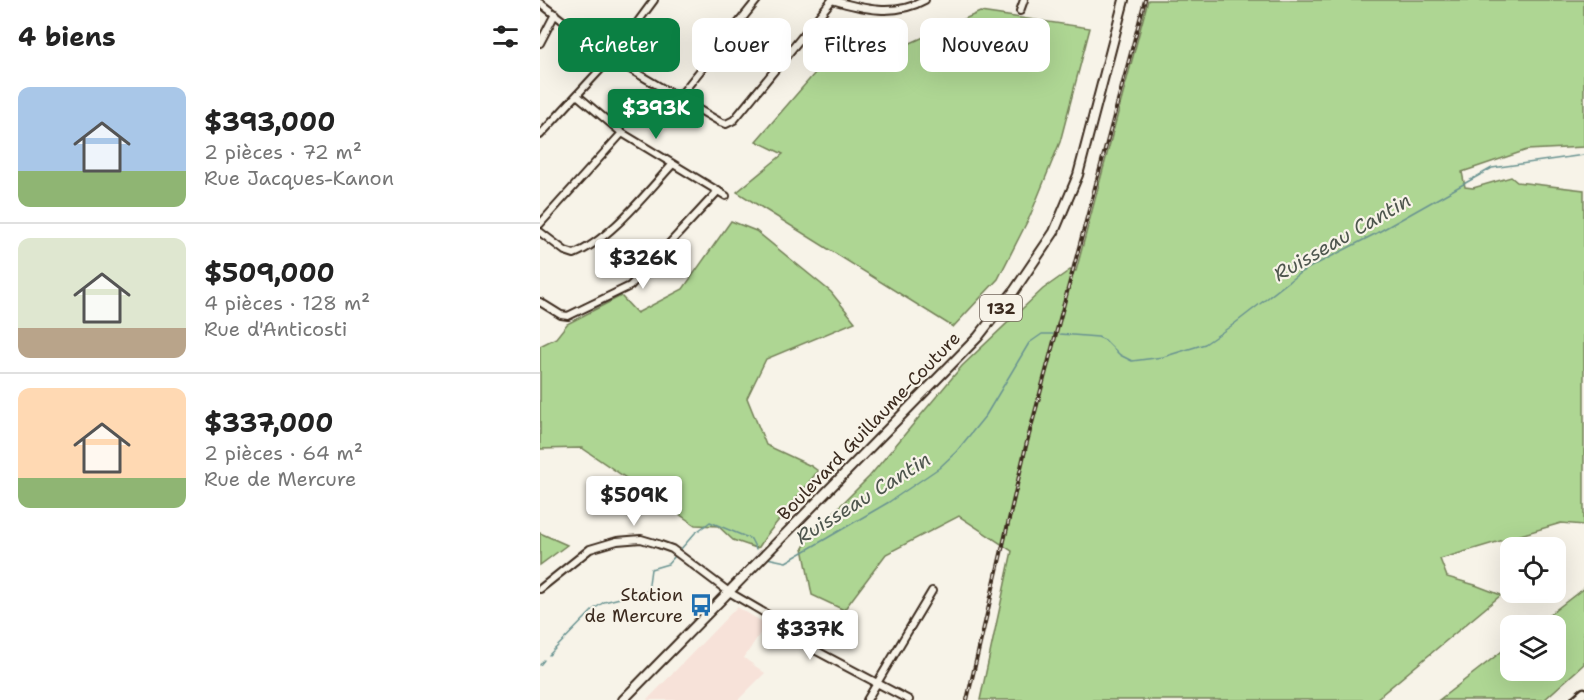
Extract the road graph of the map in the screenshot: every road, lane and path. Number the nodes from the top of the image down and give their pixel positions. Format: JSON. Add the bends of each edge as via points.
{"nodes":[{"id":1,"x":654,"y":0,"type":"edge"},
{"id":2,"x":757,"y":0,"type":"edge"},
{"id":3,"x":832,"y":0,"type":"edge"},
{"id":4,"x":925,"y":0,"type":"edge"},
{"id":5,"x":1024,"y":0,"type":"edge"},
{"id":6,"x":1124,"y":0,"type":"edge"},
{"id":7,"x":540,"y":3,"type":"edge"},
{"id":8,"x":1020,"y":11,"type":"dead end"},
{"id":9,"x":555,"y":14,"type":"junction"},
{"id":10,"x":560,"y":18,"type":"edge"},
{"id":11,"x":640,"y":18,"type":"edge"},
{"id":12,"x":540,"y":43,"type":"edge"},
{"id":13,"x":598,"y":72,"type":"edge"},
{"id":14,"x":635,"y":72,"type":"edge"},
{"id":15,"x":578,"y":96,"type":"junction"},
{"id":16,"x":679,"y":97,"type":"junction"},
{"id":17,"x":622,"y":133,"type":"junction"},
{"id":18,"x":540,"y":135,"type":"edge"},
{"id":19,"x":672,"y":165,"type":"junction"},
{"id":20,"x":718,"y":191,"type":"junction"},
{"id":21,"x":726,"y":196,"type":"dead end"},
{"id":22,"x":540,"y":224,"type":"edge"},
{"id":23,"x":540,"y":232,"type":"edge"},
{"id":24,"x":540,"y":302,"type":"edge"},
{"id":25,"x":540,"y":589,"type":"edge"},
{"id":26,"x":932,"y":591,"type":"dead end"},
{"id":27,"x":729,"y":592,"type":"junction"},
{"id":28,"x":877,"y":683,"type":"junction"},
{"id":29,"x":1584,"y":693,"type":"edge"},
{"id":30,"x":623,"y":700,"type":"edge"},
{"id":31,"x":867,"y":700,"type":"edge"},
{"id":32,"x":909,"y":700,"type":"edge"},
{"id":33,"x":1576,"y":700,"type":"edge"}],
"edges":[{"from":1,"to":11,"type":"street"},
{"from":2,"to":16,"type":"street"},
{"from":3,"to":4,"type":"street","via":[[880,10],[910,7]]},
{"from":3,"to":16,"type":"street","via":[[734,120],[720,122]]},
{"from":5,"to":8,"type":"street"},
{"from":6,"to":27,"type":"main road","name":"Boulevard Guillaume-Couture","number":"132","via":[[1078,175],[1054,232],[978,336]]},
{"from":7,"to":9,"type":"street"},
{"from":9,"to":10,"type":"street"},
{"from":9,"to":12,"type":"street"},
{"from":13,"to":15,"type":"street"},
{"from":14,"to":16,"type":"street"},
{"from":15,"to":17,"type":"street"},
{"from":15,"to":18,"type":"street"},
{"from":17,"to":19,"type":"street"},
{"from":17,"to":22,"type":"street"},
{"from":19,"to":20,"type":"street"},
{"from":19,"to":23,"type":"street","via":[[590,248],[574,254]]},
{"from":20,"to":21,"type":"street"},
{"from":20,"to":24,"type":"street","via":[[630,286],[568,316]]},
{"from":25,"to":27,"type":"street","via":[[590,549],[640,539],[672,549]]},
{"from":26,"to":28,"type":"street"},
{"from":27,"to":28,"type":"street","via":[[775,619],[811,648]]},
{"from":27,"to":30,"type":"main road","name":"Boulevard Guillaume-Couture","number":"132"},
{"from":28,"to":31,"type":"street"},
{"from":28,"to":32,"type":"street"},
{"from":29,"to":33,"type":"highway"}]}
